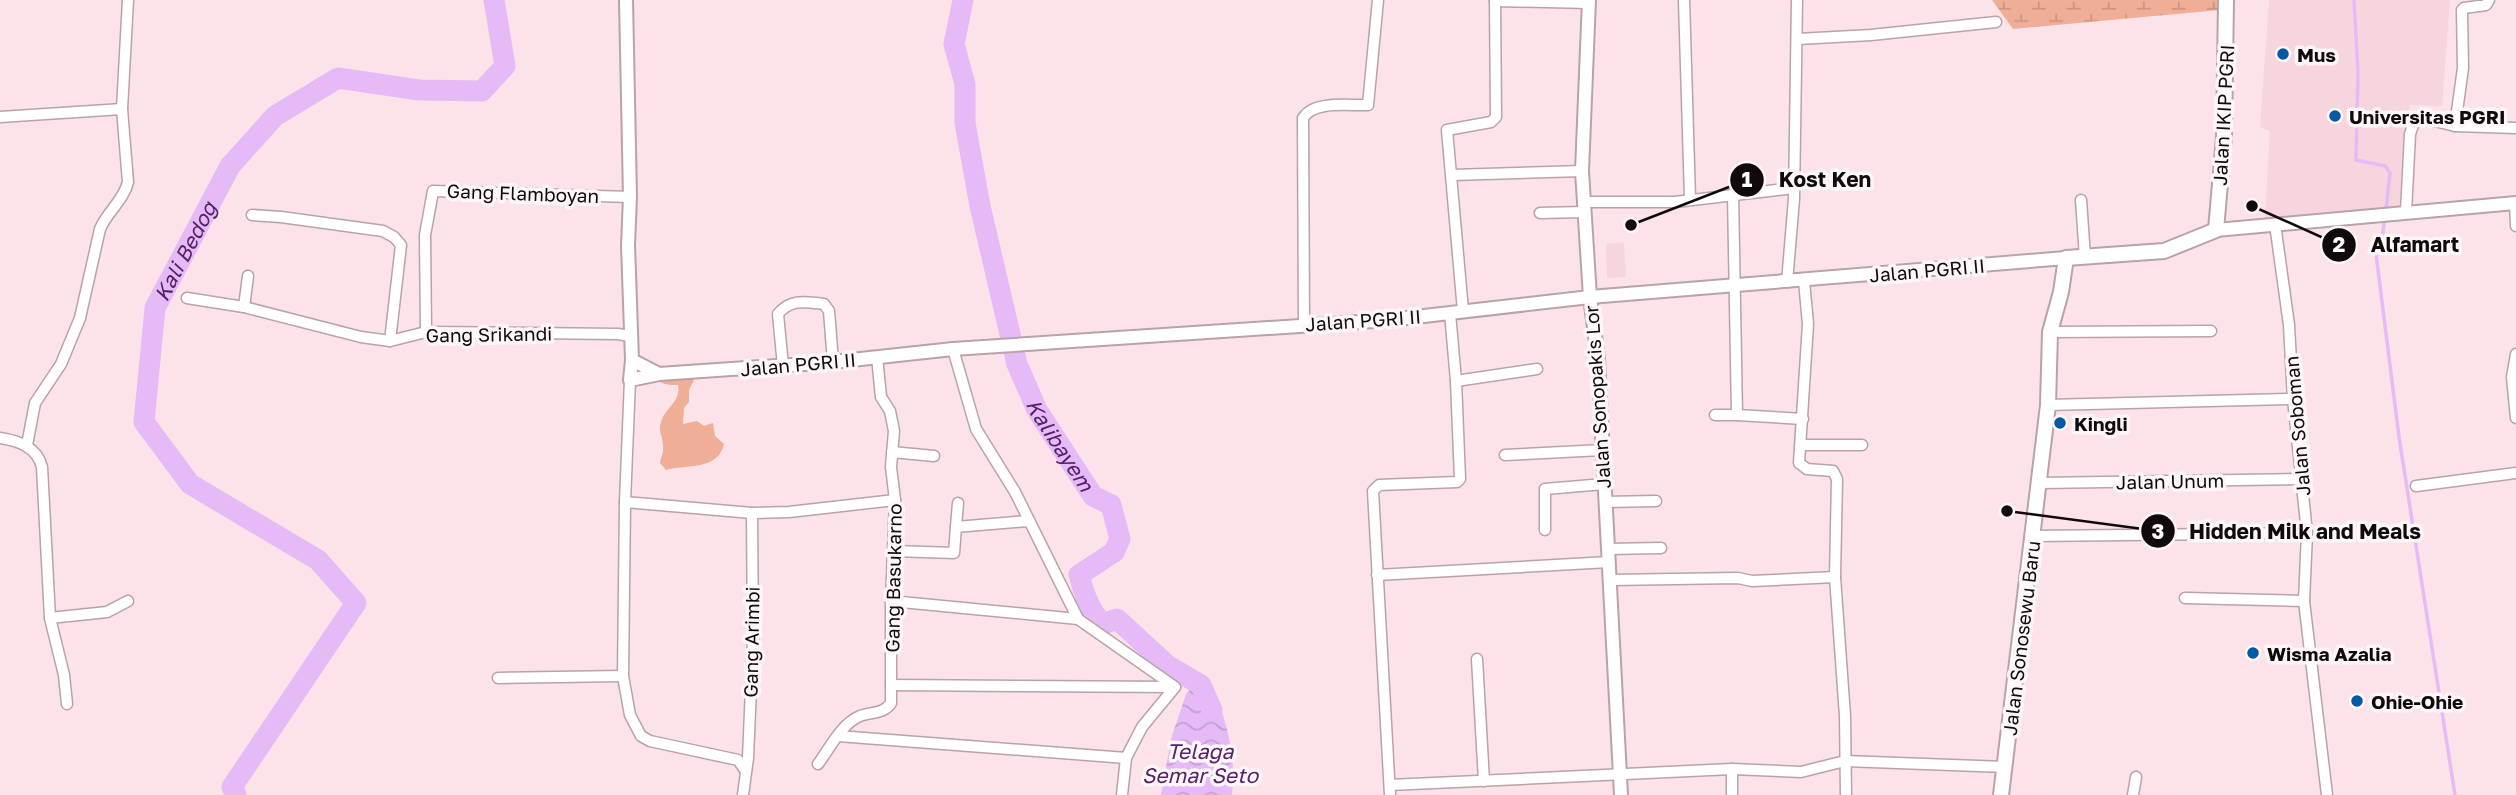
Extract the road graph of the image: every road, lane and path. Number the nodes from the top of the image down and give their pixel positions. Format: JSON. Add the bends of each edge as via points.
{"nodes":[{"id":1,"x":128,"y":0,"type":"edge"},
{"id":2,"x":626,"y":0,"type":"edge"},
{"id":3,"x":1378,"y":0,"type":"edge"},
{"id":4,"x":1684,"y":0,"type":"edge"},
{"id":5,"x":1797,"y":0,"type":"edge"},
{"id":6,"x":2226,"y":0,"type":"edge"},
{"id":7,"x":2489,"y":0,"type":"edge"},
{"id":8,"x":1495,"y":1,"type":"edge"},
{"id":9,"x":1589,"y":2,"type":"edge"},
{"id":10,"x":1996,"y":22,"type":"dead end"},
{"id":11,"x":1797,"y":39,"type":"junction"},
{"id":12,"x":122,"y":109,"type":"junction"},
{"id":13,"x":0,"y":117,"type":"edge"},
{"id":14,"x":2455,"y":127,"type":"junction"},
{"id":15,"x":2516,"y":128,"type":"edge"},
{"id":16,"x":1583,"y":171,"type":"junction"},
{"id":17,"x":1452,"y":175,"type":"junction"},
{"id":18,"x":1794,"y":188,"type":"junction"},
{"id":19,"x":1733,"y":194,"type":"junction"},
{"id":20,"x":630,"y":197,"type":"junction"},
{"id":21,"x":1690,"y":198,"type":"junction"},
{"id":22,"x":2081,"y":200,"type":"dead end"},
{"id":23,"x":2516,"y":203,"type":"edge"},
{"id":24,"x":1585,"y":207,"type":"junction"},
{"id":25,"x":2406,"y":212,"type":"junction"},
{"id":26,"x":1540,"y":213,"type":"dead end"},
{"id":27,"x":252,"y":215,"type":"dead end"},
{"id":28,"x":2275,"y":224,"type":"junction"},
{"id":29,"x":2516,"y":226,"type":"edge"},
{"id":30,"x":2216,"y":230,"type":"junction"},
{"id":31,"x":2085,"y":257,"type":"junction"},
{"id":32,"x":2066,"y":258,"type":"junction"},
{"id":33,"x":248,"y":276,"type":"dead end"},
{"id":34,"x":1804,"y":281,"type":"junction"},
{"id":35,"x":1787,"y":282,"type":"junction"},
{"id":36,"x":1735,"y":286,"type":"junction"},
{"id":37,"x":1590,"y":297,"type":"junction"},
{"id":38,"x":187,"y":298,"type":"dead end"},
{"id":39,"x":244,"y":307,"type":"junction"},
{"id":40,"x":1457,"y":312,"type":"junction"},
{"id":41,"x":1304,"y":324,"type":"junction"},
{"id":42,"x":2211,"y":331,"type":"dead end"},
{"id":43,"x":426,"y":332,"type":"junction"},
{"id":44,"x":2050,"y":332,"type":"junction"},
{"id":45,"x":629,"y":336,"type":"junction"},
{"id":46,"x":390,"y":341,"type":"junction"},
{"id":47,"x":953,"y":349,"type":"junction"},
{"id":48,"x":2516,"y":355,"type":"edge"},
{"id":49,"x":877,"y":357,"type":"junction"},
{"id":50,"x":632,"y":360,"type":"junction"},
{"id":51,"x":833,"y":362,"type":"junction"},
{"id":52,"x":783,"y":366,"type":"junction"},
{"id":53,"x":1537,"y":369,"type":"dead end"},
{"id":54,"x":659,"y":374,"type":"junction"},
{"id":55,"x":630,"y":380,"type":"junction"},
{"id":56,"x":1456,"y":381,"type":"junction"},
{"id":57,"x":2293,"y":400,"type":"junction"},
{"id":58,"x":2048,"y":405,"type":"junction"},
{"id":59,"x":1715,"y":415,"type":"dead end"},
{"id":60,"x":1737,"y":415,"type":"junction"},
{"id":61,"x":2516,"y":416,"type":"edge"},
{"id":62,"x":1804,"y":419,"type":"junction"},
{"id":63,"x":0,"y":438,"type":"edge"},
{"id":64,"x":1801,"y":444,"type":"junction"},
{"id":65,"x":27,"y":445,"type":"junction"},
{"id":66,"x":1862,"y":445,"type":"dead end"},
{"id":67,"x":1602,"y":450,"type":"junction"},
{"id":68,"x":892,"y":452,"type":"junction"},
{"id":69,"x":1505,"y":455,"type":"dead end"},
{"id":70,"x":934,"y":456,"type":"dead end"},
{"id":71,"x":2516,"y":473,"type":"edge"},
{"id":72,"x":2301,"y":479,"type":"junction"},
{"id":73,"x":2039,"y":483,"type":"junction"},
{"id":74,"x":1604,"y":485,"type":"junction"},
{"id":75,"x":2416,"y":486,"type":"dead end"},
{"id":76,"x":895,"y":500,"type":"junction"},
{"id":77,"x":1656,"y":500,"type":"dead end"},
{"id":78,"x":625,"y":502,"type":"junction"},
{"id":79,"x":1605,"y":502,"type":"junction"},
{"id":80,"x":958,"y":503,"type":"dead end"},
{"id":81,"x":752,"y":513,"type":"junction"},
{"id":82,"x":1028,"y":521,"type":"junction"},
{"id":83,"x":956,"y":527,"type":"junction"},
{"id":84,"x":1545,"y":530,"type":"dead end"},
{"id":85,"x":2307,"y":533,"type":"junction"},
{"id":86,"x":2033,"y":536,"type":"junction"},
{"id":87,"x":1661,"y":548,"type":"dead end"},
{"id":88,"x":894,"y":551,"type":"junction"},
{"id":89,"x":1608,"y":556,"type":"junction"},
{"id":90,"x":1377,"y":575,"type":"junction"},
{"id":91,"x":1835,"y":577,"type":"junction"},
{"id":92,"x":1610,"y":580,"type":"junction"},
{"id":93,"x":2185,"y":598,"type":"dead end"},
{"id":94,"x":128,"y":601,"type":"dead end"},
{"id":95,"x":891,"y":601,"type":"junction"},
{"id":96,"x":2304,"y":601,"type":"junction"},
{"id":97,"x":50,"y":618,"type":"junction"},
{"id":98,"x":1078,"y":619,"type":"junction"},
{"id":99,"x":1477,"y":659,"type":"dead end"},
{"id":100,"x":623,"y":676,"type":"junction"},
{"id":101,"x":498,"y":678,"type":"dead end"},
{"id":102,"x":891,"y":685,"type":"junction"},
{"id":103,"x":1175,"y":687,"type":"junction"},
{"id":104,"x":67,"y":704,"type":"dead end"},
{"id":105,"x":838,"y":736,"type":"junction"},
{"id":106,"x":1126,"y":758,"type":"junction"},
{"id":107,"x":1845,"y":761,"type":"junction"},
{"id":108,"x":818,"y":764,"type":"dead end"},
{"id":109,"x":2006,"y":767,"type":"junction"},
{"id":110,"x":1732,"y":769,"type":"junction"},
{"id":111,"x":745,"y":770,"type":"junction"},
{"id":112,"x":1620,"y":775,"type":"junction"},
{"id":113,"x":2136,"y":777,"type":"dead end"},
{"id":114,"x":1484,"y":781,"type":"junction"},
{"id":115,"x":1390,"y":790,"type":"edge"},
{"id":116,"x":743,"y":795,"type":"edge"},
{"id":117,"x":1122,"y":795,"type":"edge"},
{"id":118,"x":1621,"y":795,"type":"edge"},
{"id":119,"x":1732,"y":795,"type":"edge"},
{"id":120,"x":1846,"y":795,"type":"edge"},
{"id":121,"x":2001,"y":795,"type":"edge"},
{"id":122,"x":2133,"y":795,"type":"edge"},
{"id":123,"x":2327,"y":795,"type":"edge"}],
"edges":[{"from":1,"to":12,"type":"street"},
{"from":2,"to":20,"type":"street"},
{"from":3,"to":41,"type":"street","via":[[1368,105],[1311,109],[1303,118]]},
{"from":4,"to":21,"type":"street"},
{"from":5,"to":11,"type":"street"},
{"from":6,"to":30,"type":"main road","name":"Jalan IKIP PGRI","via":[[2224,137]]},
{"from":7,"to":14,"type":"street","via":[[2486,5],[2462,10],[2463,68]]},
{"from":8,"to":9,"type":"street"},
{"from":8,"to":17,"type":"street","via":[[1496,117],[1491,122],[1447,130]]},
{"from":9,"to":16,"type":"street","name":"Jalan Sonopakis Lor"},
{"from":10,"to":11,"type":"street"},
{"from":11,"to":18,"type":"street"},
{"from":12,"to":13,"type":"street"},
{"from":12,"to":65,"type":"street","via":[[128,182],[104,218],[80,318],[61,364],[35,403]]},
{"from":14,"to":15,"type":"street"},
{"from":14,"to":25,"type":"street","via":[[2427,119],[2414,122]]},
{"from":16,"to":17,"type":"street"},
{"from":16,"to":24,"type":"street","name":"Jalan Sonopakis Lor"},
{"from":17,"to":40,"type":"street"},
{"from":18,"to":19,"type":"street"},
{"from":18,"to":35,"type":"street"},
{"from":19,"to":21,"type":"street"},
{"from":19,"to":36,"type":"street"},
{"from":20,"to":43,"type":"street","name":"Gang Flamboyan","via":[[433,191],[425,235]]},
{"from":20,"to":45,"type":"street"},
{"from":21,"to":24,"type":"street"},
{"from":22,"to":31,"type":"street"},
{"from":23,"to":25,"type":"street"},
{"from":23,"to":29,"type":"street"},
{"from":24,"to":26,"type":"street"},
{"from":24,"to":37,"type":"street","name":"Jalan Sonopakis Lor"},
{"from":25,"to":28,"type":"street"},
{"from":27,"to":46,"type":"street","via":[[383,231],[394,237],[401,245]]},
{"from":28,"to":30,"type":"street"},
{"from":28,"to":57,"type":"street","name":"Jalan Soboman","via":[[2289,324]]},
{"from":30,"to":31,"type":"main road","via":[[2164,251]]},
{"from":31,"to":32,"type":"main road"},
{"from":32,"to":34,"type":"street","name":"Jalan PGRI II"},
{"from":32,"to":44,"type":"main road","name":"Jalan Sonosewu Baru"},
{"from":33,"to":39,"type":"street"},
{"from":34,"to":35,"type":"street","name":"Jalan PGRI II"},
{"from":34,"to":62,"type":"street","via":[[1808,324]]},
{"from":35,"to":36,"type":"street","name":"Jalan PGRI II"},
{"from":36,"to":37,"type":"street","name":"Jalan PGRI II"},
{"from":36,"to":60,"type":"street"},
{"from":37,"to":40,"type":"street","name":"Jalan PGRI II"},
{"from":37,"to":67,"type":"street","name":"Jalan Sonopakis Lor"},
{"from":38,"to":39,"type":"street","name":"Gang Srikandi"},
{"from":39,"to":46,"type":"street","name":"Gang Srikandi"},
{"from":40,"to":41,"type":"street","name":"Jalan PGRI II"},
{"from":40,"to":56,"type":"street"},
{"from":41,"to":47,"type":"street","name":"Jalan PGRI II"},
{"from":42,"to":44,"type":"street"},
{"from":43,"to":45,"type":"street","name":"Gang Srikandi"},
{"from":43,"to":46,"type":"street","name":"Gang Srikandi"},
{"from":44,"to":58,"type":"main road","name":"Jalan Sonosewu Baru"},
{"from":45,"to":50,"type":"street"},
{"from":47,"to":49,"type":"street","name":"Jalan PGRI II"},
{"from":47,"to":82,"type":"street","via":[[976,429]]},
{"from":48,"to":61,"type":"street","via":[[2512,377]]},
{"from":49,"to":51,"type":"street","name":"Jalan PGRI II"},
{"from":49,"to":68,"type":"street","name":"Gang Basukarno","via":[[881,397],[894,431]]},
{"from":50,"to":54,"type":"street"},
{"from":50,"to":55,"type":"street"},
{"from":51,"to":52,"type":"street","name":"Jalan PGRI II"},
{"from":51,"to":52,"type":"street","via":[[829,311],[824,304],[802,301],[778,314]]},
{"from":52,"to":54,"type":"street","name":"Jalan PGRI II"},
{"from":53,"to":56,"type":"street"},
{"from":54,"to":55,"type":"street","name":"Jalan PGRI II"},
{"from":55,"to":78,"type":"street"},
{"from":56,"to":90,"type":"street","via":[[1460,479],[1373,488]]},
{"from":57,"to":58,"type":"street"},
{"from":57,"to":72,"type":"street","name":"Jalan Soboman"},
{"from":58,"to":73,"type":"main road","name":"Jalan Sonosewu Baru"},
{"from":59,"to":60,"type":"street"},
{"from":60,"to":62,"type":"street"},
{"from":62,"to":64,"type":"street"},
{"from":63,"to":65,"type":"street"},
{"from":64,"to":66,"type":"street"},
{"from":64,"to":91,"type":"street","via":[[1799,463],[1803,468],[1836,474]]},
{"from":65,"to":97,"type":"street","via":[[42,467]]},
{"from":67,"to":69,"type":"street"},
{"from":67,"to":74,"type":"street","name":"Jalan Sonopakis Lor"},
{"from":68,"to":70,"type":"street"},
{"from":68,"to":76,"type":"street","name":"Gang Basukarno"},
{"from":71,"to":75,"type":"street"},
{"from":72,"to":73,"type":"street","name":"Jalan Unum"},
{"from":72,"to":85,"type":"street","name":"Jalan Soboman"},
{"from":73,"to":86,"type":"main road","name":"Jalan Sonosewu Baru"},
{"from":74,"to":79,"type":"street","name":"Jalan Sonopakis Lor"},
{"from":74,"to":84,"type":"street","via":[[1545,489]]},
{"from":76,"to":81,"type":"street"},
{"from":76,"to":88,"type":"street","name":"Gang Basukarno"},
{"from":77,"to":79,"type":"street"},
{"from":78,"to":81,"type":"street"},
{"from":78,"to":100,"type":"street"},
{"from":79,"to":89,"type":"street","name":"Jalan Sonopakis Lor"},
{"from":80,"to":83,"type":"street"},
{"from":81,"to":111,"type":"street","name":"Gang Arimbi","via":[[753,641]]},
{"from":82,"to":83,"type":"street"},
{"from":82,"to":98,"type":"street"},
{"from":83,"to":88,"type":"street","via":[[954,553]]},
{"from":85,"to":86,"type":"street"},
{"from":85,"to":96,"type":"street","name":"Jalan Soboman"},
{"from":86,"to":109,"type":"main road","name":"Jalan Sonosewu Baru"},
{"from":87,"to":89,"type":"street"},
{"from":88,"to":95,"type":"street","name":"Gang Basukarno"},
{"from":89,"to":90,"type":"street"},
{"from":89,"to":92,"type":"street","name":"Jalan Sonopakis Lor"},
{"from":90,"to":115,"type":"street"},
{"from":91,"to":92,"type":"street"},
{"from":91,"to":107,"type":"street"},
{"from":92,"to":112,"type":"street","name":"Jalan Sonopakis Lor"},
{"from":93,"to":96,"type":"street"},
{"from":94,"to":97,"type":"street","via":[[107,612]]},
{"from":95,"to":98,"type":"street"},
{"from":95,"to":102,"type":"street","name":"Gang Basukarno"},
{"from":96,"to":123,"type":"street","name":"Jalan Soboman"},
{"from":97,"to":104,"type":"street"},
{"from":98,"to":103,"type":"street"},
{"from":99,"to":114,"type":"street"},
{"from":100,"to":101,"type":"street"},
{"from":100,"to":111,"type":"street","via":[[631,715],[641,736],[738,761]]},
{"from":102,"to":103,"type":"street"},
{"from":102,"to":105,"type":"street","name":"Gang Basukarno","via":[[889,707],[850,722]]},
{"from":103,"to":106,"type":"street","via":[[1142,727]]},
{"from":105,"to":106,"type":"street"},
{"from":105,"to":108,"type":"street","name":"Gang Basukarno"},
{"from":106,"to":117,"type":"street"},
{"from":107,"to":109,"type":"street"},
{"from":107,"to":110,"type":"street","via":[[1801,772]]},
{"from":107,"to":120,"type":"street"},
{"from":109,"to":121,"type":"main road","name":"Jalan Sonosewu Baru"},
{"from":110,"to":112,"type":"street"},
{"from":110,"to":119,"type":"street"},
{"from":111,"to":116,"type":"street","name":"Gang Arimbi"},
{"from":112,"to":114,"type":"street"},
{"from":112,"to":118,"type":"street","name":"Jalan Sonopakis Lor"},
{"from":113,"to":122,"type":"street"},
{"from":114,"to":115,"type":"street"}]}
